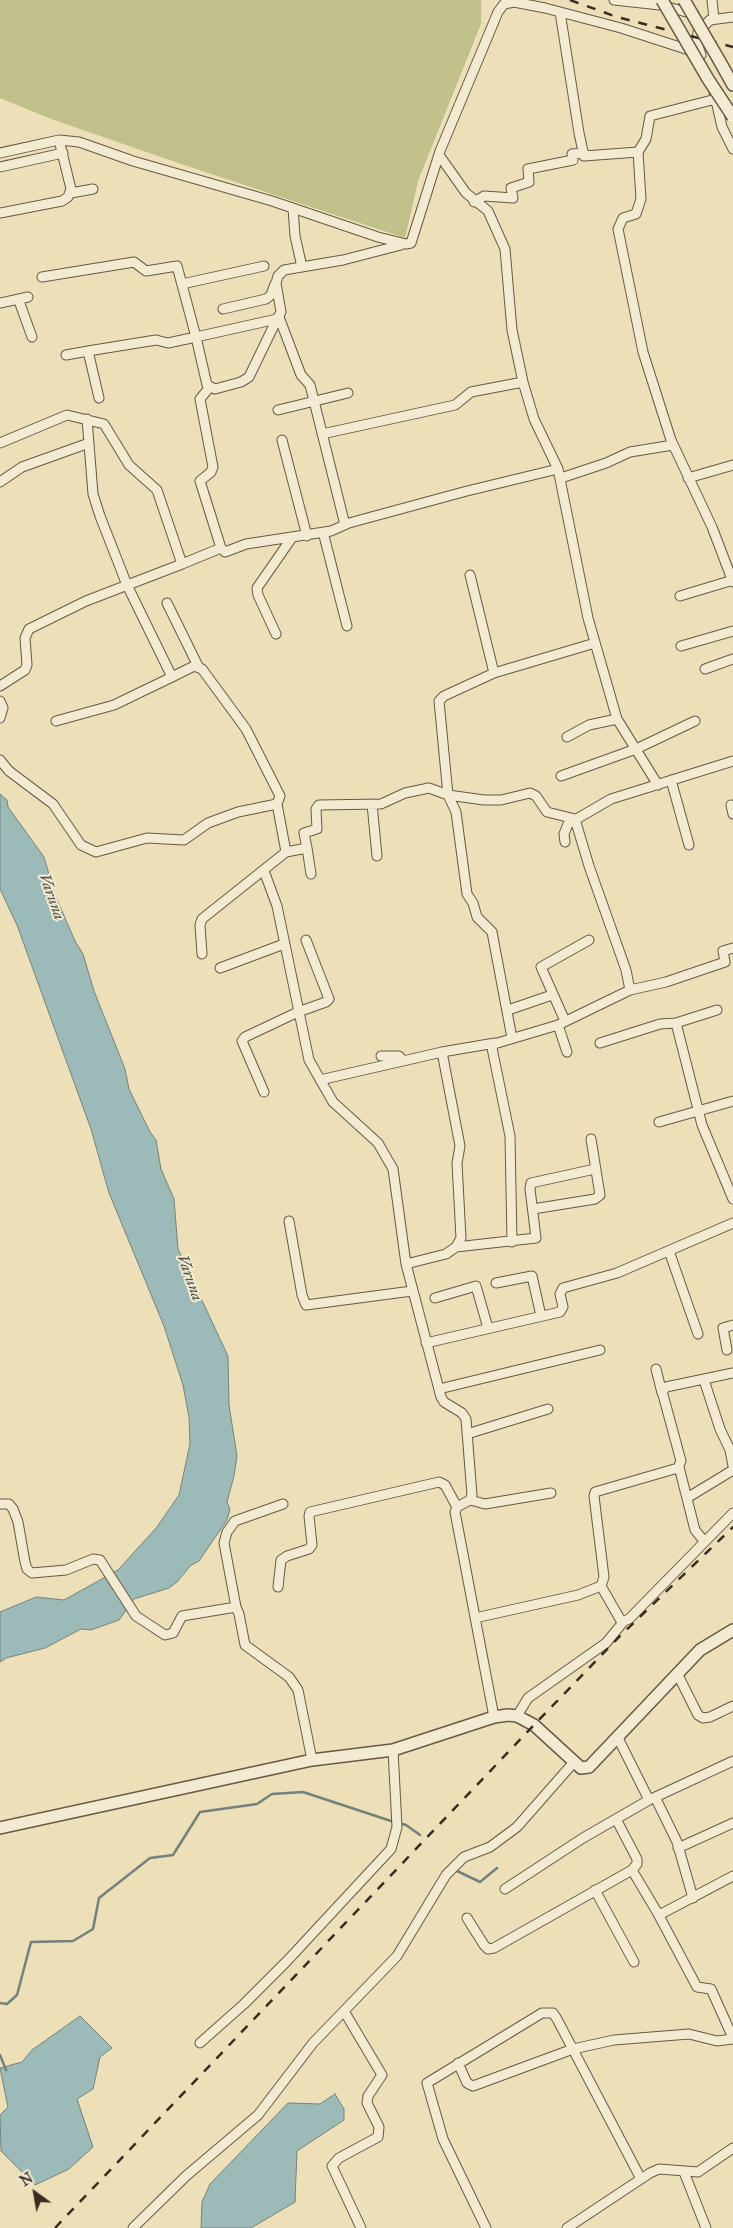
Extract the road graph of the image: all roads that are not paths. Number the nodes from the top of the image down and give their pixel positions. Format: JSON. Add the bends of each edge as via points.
{"nodes":[{"id":1,"x":614,"y":0,"type":"edge"},
{"id":2,"x":662,"y":0,"type":"edge"},
{"id":3,"x":680,"y":0,"type":"edge"},
{"id":4,"x":684,"y":0,"type":"edge"},
{"id":5,"x":712,"y":0,"type":"edge"},
{"id":6,"x":560,"y":12,"type":"junction"},
{"id":7,"x":694,"y":14,"type":"junction"},
{"id":8,"x":733,"y":17,"type":"edge"},
{"id":9,"x":714,"y":19,"type":"junction"},
{"id":10,"x":705,"y":26,"type":"junction"},
{"id":11,"x":702,"y":55,"type":"dead end"},
{"id":12,"x":733,"y":84,"type":"edge"},
{"id":13,"x":716,"y":99,"type":"junction"},
{"id":14,"x":733,"y":117,"type":"edge"},
{"id":15,"x":59,"y":140,"type":"junction"},
{"id":16,"x":733,"y":150,"type":"edge"},
{"id":17,"x":638,"y":152,"type":"junction"},
{"id":18,"x":0,"y":153,"type":"edge"},
{"id":19,"x":62,"y":153,"type":"junction"},
{"id":20,"x":584,"y":153,"type":"junction"},
{"id":21,"x":440,"y":155,"type":"junction"},
{"id":22,"x":0,"y":167,"type":"edge"},
{"id":23,"x":93,"y":190,"type":"dead end"},
{"id":24,"x":71,"y":193,"type":"junction"},
{"id":25,"x":474,"y":202,"type":"junction"},
{"id":26,"x":293,"y":208,"type":"junction"},
{"id":27,"x":0,"y":214,"type":"edge"},
{"id":28,"x":402,"y":245,"type":"junction"},
{"id":29,"x":264,"y":266,"type":"dead end"},
{"id":30,"x":302,"y":266,"type":"junction"},
{"id":31,"x":42,"y":277,"type":"dead end"},
{"id":32,"x":276,"y":283,"type":"junction"},
{"id":33,"x":182,"y":284,"type":"junction"},
{"id":34,"x":0,"y":303,"type":"edge"},
{"id":35,"x":223,"y":309,"type":"dead end"},
{"id":36,"x":278,"y":318,"type":"junction"},
{"id":37,"x":196,"y":336,"type":"junction"},
{"id":38,"x":32,"y":337,"type":"dead end"},
{"id":39,"x":88,"y":351,"type":"junction"},
{"id":40,"x":66,"y":355,"type":"dead end"},
{"id":41,"x":523,"y":382,"type":"junction"},
{"id":42,"x":209,"y":388,"type":"junction"},
{"id":43,"x":348,"y":393,"type":"dead end"},
{"id":44,"x":99,"y":398,"type":"dead end"},
{"id":45,"x":314,"y":401,"type":"junction"},
{"id":46,"x":278,"y":410,"type":"dead end"},
{"id":47,"x":87,"y":420,"type":"junction"},
{"id":48,"x":322,"y":434,"type":"junction"},
{"id":49,"x":282,"y":440,"type":"dead end"},
{"id":50,"x":0,"y":443,"type":"edge"},
{"id":51,"x":89,"y":443,"type":"junction"},
{"id":52,"x":673,"y":444,"type":"junction"},
{"id":53,"x":733,"y":465,"type":"edge"},
{"id":54,"x":559,"y":473,"type":"junction"},
{"id":55,"x":688,"y":478,"type":"junction"},
{"id":56,"x":0,"y":482,"type":"edge"},
{"id":57,"x":345,"y":525,"type":"junction"},
{"id":58,"x":323,"y":532,"type":"junction"},
{"id":59,"x":307,"y":536,"type":"junction"},
{"id":60,"x":291,"y":539,"type":"junction"},
{"id":61,"x":221,"y":548,"type":"junction"},
{"id":62,"x":182,"y":564,"type":"junction"},
{"id":63,"x":470,"y":575,"type":"dead end"},
{"id":64,"x":733,"y":581,"type":"edge"},
{"id":65,"x":127,"y":585,"type":"junction"},
{"id":66,"x":680,"y":596,"type":"dead end"},
{"id":67,"x":167,"y":603,"type":"dead end"},
{"id":68,"x":347,"y":626,"type":"dead end"},
{"id":69,"x":733,"y":631,"type":"edge"},
{"id":70,"x":276,"y":634,"type":"dead end"},
{"id":71,"x":595,"y":643,"type":"junction"},
{"id":72,"x":681,"y":646,"type":"dead end"},
{"id":73,"x":733,"y":659,"type":"edge"},
{"id":74,"x":198,"y":666,"type":"junction"},
{"id":75,"x":705,"y":670,"type":"dead end"},
{"id":76,"x":494,"y":672,"type":"junction"},
{"id":77,"x":172,"y":677,"type":"junction"},
{"id":78,"x":0,"y":686,"type":"edge"},
{"id":79,"x":0,"y":701,"type":"edge"},
{"id":80,"x":0,"y":718,"type":"edge"},
{"id":81,"x":617,"y":720,"type":"junction"},
{"id":82,"x":695,"y":720,"type":"dead end"},
{"id":83,"x":56,"y":721,"type":"dead end"},
{"id":84,"x":568,"y":737,"type":"dead end"},
{"id":85,"x":636,"y":749,"type":"junction"},
{"id":86,"x":0,"y":760,"type":"edge"},
{"id":87,"x":733,"y":761,"type":"edge"},
{"id":88,"x":561,"y":776,"type":"dead end"},
{"id":89,"x":671,"y":780,"type":"junction"},
{"id":90,"x":658,"y":785,"type":"junction"},
{"id":91,"x":448,"y":795,"type":"junction"},
{"id":92,"x":277,"y":804,"type":"junction"},
{"id":93,"x":372,"y":804,"type":"junction"},
{"id":94,"x":575,"y":819,"type":"junction"},
{"id":95,"x":565,"y":842,"type":"dead end"},
{"id":96,"x":689,"y":845,"type":"dead end"},
{"id":97,"x":307,"y":848,"type":"junction"},
{"id":98,"x":286,"y":852,"type":"junction"},
{"id":99,"x":377,"y":856,"type":"dead end"},
{"id":100,"x":264,"y":872,"type":"junction"},
{"id":101,"x":311,"y":874,"type":"dead end"},
{"id":102,"x":306,"y":940,"type":"dead end"},
{"id":103,"x":589,"y":940,"type":"dead end"},
{"id":104,"x":284,"y":944,"type":"junction"},
{"id":105,"x":733,"y":948,"type":"edge"},
{"id":106,"x":202,"y":954,"type":"dead end"},
{"id":107,"x":220,"y":968,"type":"dead end"},
{"id":108,"x":630,"y":990,"type":"junction"},
{"id":109,"x":552,"y":995,"type":"junction"},
{"id":110,"x":508,"y":1010,"type":"junction"},
{"id":111,"x":717,"y":1010,"type":"dead end"},
{"id":112,"x":298,"y":1012,"type":"junction"},
{"id":113,"x":561,"y":1023,"type":"junction"},
{"id":114,"x":676,"y":1023,"type":"junction"},
{"id":115,"x":512,"y":1038,"type":"junction"},
{"id":116,"x":495,"y":1043,"type":"junction"},
{"id":117,"x":600,"y":1043,"type":"dead end"},
{"id":118,"x":442,"y":1052,"type":"junction"},
{"id":119,"x":567,"y":1052,"type":"dead end"},
{"id":120,"x":381,"y":1056,"type":"dead end"},
{"id":121,"x":403,"y":1061,"type":"junction"},
{"id":122,"x":320,"y":1080,"type":"junction"},
{"id":123,"x":264,"y":1092,"type":"dead end"},
{"id":124,"x":733,"y":1101,"type":"edge"},
{"id":125,"x":699,"y":1110,"type":"junction"},
{"id":126,"x":658,"y":1122,"type":"dead end"},
{"id":127,"x":591,"y":1139,"type":"dead end"},
{"id":128,"x":595,"y":1170,"type":"junction"},
{"id":129,"x":733,"y":1199,"type":"edge"},
{"id":130,"x":533,"y":1209,"type":"junction"},
{"id":131,"x":289,"y":1222,"type":"dead end"},
{"id":132,"x":733,"y":1223,"type":"edge"},
{"id":133,"x":512,"y":1242,"type":"junction"},
{"id":134,"x":456,"y":1247,"type":"junction"},
{"id":135,"x":669,"y":1251,"type":"junction"},
{"id":136,"x":406,"y":1264,"type":"junction"},
{"id":137,"x":496,"y":1283,"type":"dead end"},
{"id":138,"x":412,"y":1291,"type":"junction"},
{"id":139,"x":435,"y":1298,"type":"dead end"},
{"id":140,"x":541,"y":1316,"type":"junction"},
{"id":141,"x":733,"y":1325,"type":"edge"},
{"id":142,"x":488,"y":1328,"type":"junction"},
{"id":143,"x":698,"y":1334,"type":"dead end"},
{"id":144,"x":426,"y":1343,"type":"junction"},
{"id":145,"x":600,"y":1350,"type":"dead end"},
{"id":146,"x":730,"y":1350,"type":"edge"},
{"id":147,"x":717,"y":1352,"type":"dead end"},
{"id":148,"x":656,"y":1369,"type":"dead end"},
{"id":149,"x":733,"y":1373,"type":"edge"},
{"id":150,"x":704,"y":1380,"type":"junction"},
{"id":151,"x":439,"y":1389,"type":"junction"},
{"id":152,"x":662,"y":1393,"type":"junction"},
{"id":153,"x":548,"y":1409,"type":"dead end"},
{"id":154,"x":467,"y":1434,"type":"junction"},
{"id":155,"x":733,"y":1466,"type":"edge"},
{"id":156,"x":679,"y":1467,"type":"junction"},
{"id":157,"x":733,"y":1470,"type":"edge"},
{"id":158,"x":551,"y":1493,"type":"dead end"},
{"id":159,"x":687,"y":1498,"type":"junction"},
{"id":160,"x":470,"y":1500,"type":"junction"},
{"id":161,"x":0,"y":1504,"type":"edge"},
{"id":162,"x":283,"y":1504,"type":"dead end"},
{"id":163,"x":456,"y":1507,"type":"junction"},
{"id":164,"x":733,"y":1513,"type":"edge"},
{"id":165,"x":704,"y":1542,"type":"junction"},
{"id":166,"x":601,"y":1586,"type":"junction"},
{"id":167,"x":278,"y":1587,"type":"dead end"},
{"id":168,"x":236,"y":1607,"type":"junction"},
{"id":169,"x":475,"y":1618,"type":"junction"},
{"id":170,"x":624,"y":1621,"type":"junction"},
{"id":171,"x":733,"y":1630,"type":"edge"},
{"id":172,"x":677,"y":1673,"type":"junction"},
{"id":173,"x":733,"y":1706,"type":"edge"},
{"id":174,"x":517,"y":1716,"type":"junction"},
{"id":175,"x":494,"y":1717,"type":"junction"},
{"id":176,"x":618,"y":1738,"type":"junction"},
{"id":177,"x":392,"y":1750,"type":"junction"},
{"id":178,"x":312,"y":1760,"type":"junction"},
{"id":179,"x":733,"y":1761,"type":"edge"},
{"id":180,"x":574,"y":1762,"type":"junction"},
{"id":181,"x":652,"y":1799,"type":"junction"},
{"id":182,"x":616,"y":1819,"type":"junction"},
{"id":183,"x":733,"y":1823,"type":"edge"},
{"id":184,"x":0,"y":1828,"type":"edge"},
{"id":185,"x":678,"y":1848,"type":"junction"},
{"id":186,"x":632,"y":1870,"type":"junction"},
{"id":187,"x":733,"y":1876,"type":"edge"},
{"id":188,"x":505,"y":1889,"type":"dead end"},
{"id":189,"x":595,"y":1890,"type":"junction"},
{"id":190,"x":693,"y":1898,"type":"junction"},
{"id":191,"x":657,"y":1912,"type":"junction"},
{"id":192,"x":467,"y":1918,"type":"dead end"},
{"id":193,"x":634,"y":1962,"type":"dead end"},
{"id":194,"x":344,"y":2011,"type":"junction"},
{"id":195,"x":733,"y":2038,"type":"edge"},
{"id":196,"x":200,"y":2043,"type":"dead end"},
{"id":197,"x":573,"y":2049,"type":"junction"},
{"id":198,"x":458,"y":2063,"type":"junction"},
{"id":199,"x":733,"y":2148,"type":"edge"},
{"id":200,"x":684,"y":2172,"type":"junction"},
{"id":201,"x":641,"y":2178,"type":"junction"},
{"id":202,"x":133,"y":2228,"type":"edge"},
{"id":203,"x":361,"y":2228,"type":"edge"},
{"id":204,"x":486,"y":2228,"type":"edge"},
{"id":205,"x":567,"y":2228,"type":"edge"},
{"id":206,"x":706,"y":2228,"type":"edge"}],
"edges":[{"from":1,"to":7,"type":"street","via":[[660,5]]},
{"from":2,"to":14,"type":"street","bridge":true},
{"from":3,"to":7,"type":"street"},
{"from":4,"to":12,"type":"street","bridge":true},
{"from":5,"to":9,"type":"street"},
{"from":6,"to":13,"type":"street","via":[[696,53],[711,78]]},
{"from":6,"to":20,"type":"street"},
{"from":6,"to":21,"type":"street","via":[[514,2],[501,7]]},
{"from":7,"to":10,"type":"street"},
{"from":8,"to":9,"type":"street"},
{"from":9,"to":10,"type":"street"},
{"from":10,"to":11,"type":"street","via":[[698,32],[697,43]]},
{"from":13,"to":16,"type":"street","via":[[724,133]]},
{"from":13,"to":17,"type":"street","via":[[650,116],[646,139]]},
{"from":15,"to":18,"type":"street"},
{"from":15,"to":19,"type":"street"},
{"from":15,"to":26,"type":"street","via":[[79,142]]},
{"from":17,"to":20,"type":"street","via":[[584,156]]},
{"from":17,"to":52,"type":"street","via":[[641,198],[636,214],[623,218],[618,229],[643,352]]},
{"from":19,"to":22,"type":"street"},
{"from":19,"to":24,"type":"street"},
{"from":20,"to":25,"type":"street","via":[[572,154],[573,160],[528,169],[529,182],[512,188],[513,198],[484,196]]},
{"from":21,"to":25,"type":"street"},
{"from":21,"to":28,"type":"street","via":[[411,243]]},
{"from":23,"to":24,"type":"street"},
{"from":24,"to":27,"type":"street","via":[[62,201]]},
{"from":25,"to":41,"type":"street","via":[[488,211],[505,249],[512,330]]},
{"from":26,"to":28,"type":"street"},
{"from":26,"to":30,"type":"street"},
{"from":28,"to":30,"type":"street","via":[[343,260]]},
{"from":29,"to":33,"type":"street"},
{"from":30,"to":32,"type":"street","via":[[284,270]]},
{"from":31,"to":33,"type":"street","via":[[134,262],[146,270],[177,266]]},
{"from":32,"to":35,"type":"street","via":[[266,299]]},
{"from":32,"to":36,"type":"street","via":[[281,312]]},
{"from":33,"to":37,"type":"street"},
{"from":34,"to":38,"type":"street","via":[[24,299]]},
{"from":36,"to":37,"type":"street"},
{"from":36,"to":42,"type":"street","via":[[245,381]]},
{"from":36,"to":45,"type":"street","via":[[301,375],[310,385]]},
{"from":37,"to":39,"type":"street","via":[[168,343],[156,340]]},
{"from":37,"to":42,"type":"street"},
{"from":39,"to":40,"type":"street"},
{"from":39,"to":44,"type":"street"},
{"from":41,"to":48,"type":"street","via":[[472,392],[455,405]]},
{"from":41,"to":54,"type":"street","via":[[534,419]]},
{"from":42,"to":61,"type":"street","via":[[200,399],[213,466],[200,481]]},
{"from":43,"to":45,"type":"street"},
{"from":45,"to":46,"type":"street"},
{"from":45,"to":48,"type":"street"},
{"from":47,"to":50,"type":"street","via":[[60,417]]},
{"from":47,"to":51,"type":"street"},
{"from":47,"to":62,"type":"street","via":[[104,424],[129,465],[157,490]]},
{"from":48,"to":57,"type":"street"},
{"from":49,"to":59,"type":"street"},
{"from":51,"to":56,"type":"street","via":[[22,467]]},
{"from":51,"to":65,"type":"street","via":[[93,494]]},
{"from":52,"to":54,"type":"street","via":[[630,452],[606,463]]},
{"from":52,"to":55,"type":"street"},
{"from":53,"to":55,"type":"street"},
{"from":54,"to":57,"type":"street","via":[[467,491]]},
{"from":54,"to":71,"type":"street"},
{"from":55,"to":64,"type":"street"},
{"from":57,"to":58,"type":"street"},
{"from":58,"to":59,"type":"street"},
{"from":58,"to":68,"type":"street"},
{"from":59,"to":60,"type":"street"},
{"from":60,"to":61,"type":"street","via":[[246,544],[225,552]]},
{"from":60,"to":70,"type":"street","via":[[258,588],[258,595]]},
{"from":61,"to":62,"type":"street"},
{"from":62,"to":65,"type":"street"},
{"from":63,"to":76,"type":"street"},
{"from":64,"to":66,"type":"street"},
{"from":65,"to":77,"type":"street"},
{"from":65,"to":78,"type":"street","via":[[29,629],[25,638],[25,670]]},
{"from":67,"to":74,"type":"street"},
{"from":69,"to":72,"type":"street"},
{"from":71,"to":76,"type":"street"},
{"from":71,"to":81,"type":"street"},
{"from":73,"to":75,"type":"street"},
{"from":74,"to":77,"type":"street"},
{"from":74,"to":92,"type":"street","via":[[246,729],[280,796]]},
{"from":76,"to":91,"type":"street","via":[[439,701]]},
{"from":77,"to":83,"type":"street","via":[[114,706]]},
{"from":79,"to":80,"type":"street","via":[[3,708]]},
{"from":81,"to":84,"type":"street","via":[[589,725]]},
{"from":81,"to":85,"type":"street"},
{"from":82,"to":85,"type":"street"},
{"from":85,"to":88,"type":"street"},
{"from":85,"to":90,"type":"street"},
{"from":86,"to":92,"type":"street","via":[[54,804],[81,845],[96,852],[147,838],[184,840],[208,823],[238,812]]},
{"from":87,"to":89,"type":"street"},
{"from":89,"to":90,"type":"street"},
{"from":89,"to":96,"type":"street"},
{"from":90,"to":94,"type":"street","via":[[611,799]]},
{"from":91,"to":93,"type":"street","via":[[435,789],[422,789],[385,803]]},
{"from":91,"to":94,"type":"street","via":[[502,800],[532,794],[547,812]]},
{"from":91,"to":110,"type":"street","via":[[456,812],[467,894],[477,917],[492,932]]},
{"from":92,"to":98,"type":"street"},
{"from":93,"to":97,"type":"street","via":[[318,806],[318,826],[304,833]]},
{"from":93,"to":99,"type":"street"},
{"from":94,"to":95,"type":"street","via":[[565,828]]},
{"from":94,"to":108,"type":"street"},
{"from":97,"to":98,"type":"street"},
{"from":97,"to":101,"type":"street"},
{"from":98,"to":100,"type":"street"},
{"from":100,"to":104,"type":"street","via":[[277,906]]},
{"from":100,"to":106,"type":"street","via":[[202,919]]},
{"from":102,"to":112,"type":"street","via":[[330,997],[326,1002]]},
{"from":103,"to":109,"type":"street","via":[[541,967]]},
{"from":104,"to":107,"type":"street"},
{"from":104,"to":112,"type":"street"},
{"from":105,"to":108,"type":"street","via":[[723,951],[725,962],[666,982]]},
{"from":108,"to":113,"type":"street"},
{"from":109,"to":110,"type":"street"},
{"from":109,"to":113,"type":"street"},
{"from":110,"to":115,"type":"street"},
{"from":111,"to":114,"type":"street"},
{"from":112,"to":122,"type":"street","via":[[309,1060]]},
{"from":112,"to":123,"type":"street","via":[[242,1041]]},
{"from":113,"to":115,"type":"street"},
{"from":113,"to":119,"type":"street"},
{"from":114,"to":117,"type":"street","via":[[660,1024]]},
{"from":114,"to":125,"type":"street"},
{"from":115,"to":116,"type":"street"},
{"from":116,"to":118,"type":"street"},
{"from":116,"to":133,"type":"street","via":[[492,1048],[510,1136]]},
{"from":118,"to":121,"type":"street"},
{"from":118,"to":134,"type":"street","via":[[460,1146],[457,1163],[461,1238]]},
{"from":120,"to":121,"type":"street","via":[[399,1056]]},
{"from":121,"to":122,"type":"street"},
{"from":122,"to":136,"type":"street","via":[[333,1102],[378,1143],[393,1169]]},
{"from":124,"to":125,"type":"street"},
{"from":125,"to":126,"type":"street"},
{"from":125,"to":129,"type":"street","via":[[705,1135]]},
{"from":127,"to":128,"type":"street"},
{"from":128,"to":130,"type":"street","via":[[531,1183]]},
{"from":128,"to":130,"type":"street","via":[[598,1197]]},
{"from":130,"to":133,"type":"street","via":[[536,1237]]},
{"from":131,"to":138,"type":"street","via":[[306,1305]]},
{"from":132,"to":135,"type":"street"},
{"from":133,"to":134,"type":"street"},
{"from":134,"to":136,"type":"street","via":[[446,1254]]},
{"from":135,"to":140,"type":"street","via":[[612,1274],[563,1288],[560,1294],[562,1310]]},
{"from":135,"to":143,"type":"street"},
{"from":136,"to":138,"type":"street"},
{"from":137,"to":140,"type":"street","via":[[532,1276]]},
{"from":138,"to":144,"type":"street"},
{"from":139,"to":142,"type":"street","via":[[476,1286]]},
{"from":140,"to":142,"type":"street"},
{"from":141,"to":146,"type":"street","via":[[723,1328]]},
{"from":142,"to":144,"type":"street"},
{"from":144,"to":151,"type":"street"},
{"from":145,"to":151,"type":"street"},
{"from":146,"to":147,"type":"street"},
{"from":148,"to":152,"type":"street"},
{"from":149,"to":150,"type":"street"},
{"from":150,"to":152,"type":"street","via":[[666,1387]]},
{"from":150,"to":155,"type":"street"},
{"from":151,"to":154,"type":"street","via":[[444,1402],[466,1419]]},
{"from":152,"to":156,"type":"street","via":[[681,1461]]},
{"from":153,"to":154,"type":"street"},
{"from":154,"to":160,"type":"street"},
{"from":156,"to":159,"type":"street"},
{"from":156,"to":166,"type":"street","via":[[595,1492],[604,1577]]},
{"from":157,"to":159,"type":"street"},
{"from":158,"to":160,"type":"street","via":[[484,1504]]},
{"from":159,"to":165,"type":"street","via":[[695,1530]]},
{"from":160,"to":163,"type":"street"},
{"from":161,"to":168,"type":"street","via":[[9,1504],[13,1509],[27,1569],[32,1573],[66,1570],[100,1560],[131,1610],[165,1635],[170,1636],[182,1616]]},
{"from":162,"to":168,"type":"street","via":[[243,1517],[226,1532],[224,1543]]},
{"from":163,"to":167,"type":"street","via":[[445,1486],[439,1482],[310,1512],[312,1545],[281,1560]]},
{"from":163,"to":169,"type":"street"},
{"from":164,"to":165,"type":"street"},
{"from":165,"to":170,"type":"street"},
{"from":166,"to":169,"type":"street","via":[[578,1595]]},
{"from":166,"to":170,"type":"street"},
{"from":168,"to":178,"type":"street","via":[[245,1645],[289,1676],[298,1690]]},
{"from":169,"to":175,"type":"street"},
{"from":170,"to":174,"type":"street","via":[[606,1643],[528,1698]]},
{"from":171,"to":172,"type":"street","via":[[700,1650]]},
{"from":172,"to":173,"type":"street","via":[[698,1715],[703,1718]]},
{"from":172,"to":176,"type":"street"},
{"from":174,"to":175,"type":"street"},
{"from":174,"to":180,"type":"street","via":[[534,1725]]},
{"from":175,"to":177,"type":"street"},
{"from":176,"to":180,"type":"street","via":[[589,1767],[581,1768]]},
{"from":176,"to":181,"type":"street"},
{"from":177,"to":178,"type":"street"},
{"from":177,"to":196,"type":"street","via":[[397,1827],[391,1849],[256,1992]]},
{"from":178,"to":184,"type":"street"},
{"from":179,"to":181,"type":"street"},
{"from":180,"to":194,"type":"street","via":[[517,1827],[490,1847],[464,1857],[446,1874],[396,1956]]},
{"from":181,"to":182,"type":"street"},
{"from":181,"to":185,"type":"street"},
{"from":182,"to":186,"type":"street","via":[[637,1859]]},
{"from":182,"to":188,"type":"street"},
{"from":183,"to":185,"type":"street"},
{"from":185,"to":190,"type":"street"},
{"from":186,"to":189,"type":"street"},
{"from":186,"to":191,"type":"street"},
{"from":187,"to":190,"type":"street"},
{"from":189,"to":192,"type":"street","via":[[494,1948],[488,1949],[484,1945]]},
{"from":189,"to":193,"type":"street"},
{"from":190,"to":191,"type":"street","via":[[661,1914]]},
{"from":191,"to":195,"type":"street","via":[[697,1987],[711,1989]]},
{"from":194,"to":202,"type":"street","via":[[313,2043],[258,2115],[186,2176]]},
{"from":194,"to":203,"type":"street","via":[[382,2075],[368,2096],[379,2127],[378,2137],[339,2158],[332,2166]]},
{"from":195,"to":197,"type":"street","via":[[717,2041],[689,2034],[614,2040]]},
{"from":197,"to":198,"type":"street","via":[[473,2086],[467,2083]]},
{"from":197,"to":198,"type":"street","via":[[553,2013],[549,2012],[542,2013]]},
{"from":197,"to":201,"type":"street"},
{"from":198,"to":204,"type":"street","via":[[431,2079],[427,2088],[443,2139]]},
{"from":199,"to":200,"type":"street","via":[[698,2172]]},
{"from":200,"to":201,"type":"street","via":[[659,2168]]},
{"from":200,"to":206,"type":"street"},
{"from":201,"to":205,"type":"street"}]}
